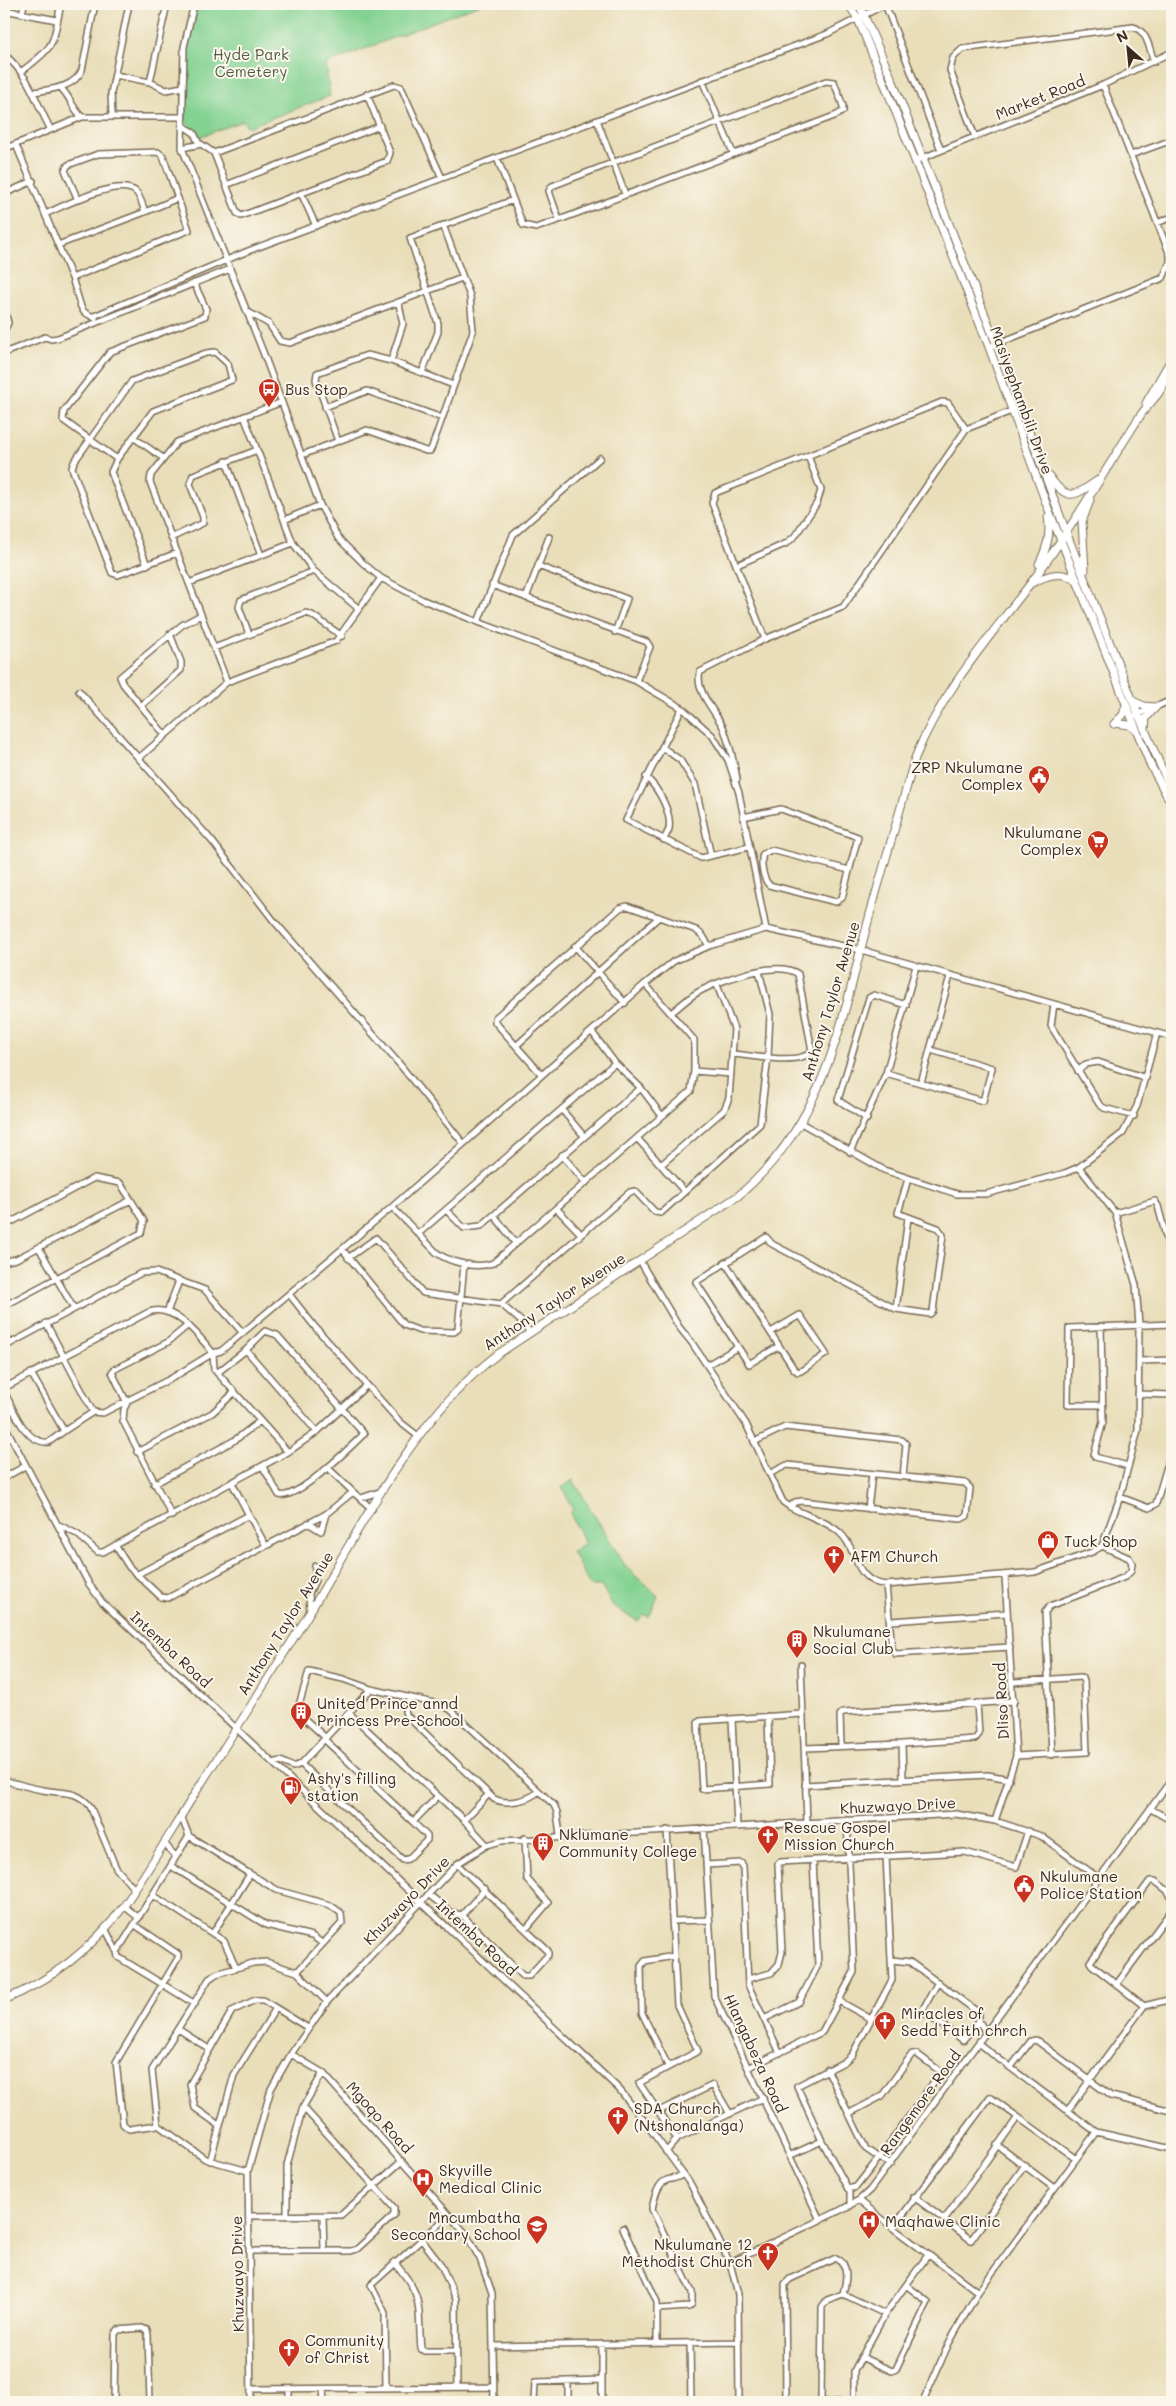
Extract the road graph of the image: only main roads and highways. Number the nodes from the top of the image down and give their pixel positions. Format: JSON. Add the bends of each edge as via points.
{"nodes":[{"id":1,"x":848,"y":4,"type":"edge"},
{"id":2,"x":859,"y":4,"type":"edge"},
{"id":3,"x":1172,"y":358,"type":"edge"},
{"id":4,"x":1172,"y":371,"type":"edge"},
{"id":5,"x":1142,"y":413,"type":"junction"},
{"id":6,"x":1042,"y":466,"type":"junction"},
{"id":7,"x":1100,"y":478,"type":"junction"},
{"id":8,"x":1095,"y":488,"type":"junction"},
{"id":9,"x":1046,"y":503,"type":"junction"},
{"id":10,"x":1066,"y":532,"type":"junction"},
{"id":11,"x":1061,"y":540,"type":"junction"},
{"id":12,"x":1086,"y":579,"type":"junction"},
{"id":13,"x":1078,"y":580,"type":"junction"},
{"id":14,"x":1029,"y":584,"type":"junction"},
{"id":15,"x":1130,"y":703,"type":"junction"},
{"id":16,"x":1141,"y":731,"type":"junction"},
{"id":17,"x":1172,"y":792,"type":"edge"},
{"id":18,"x":1172,"y":806,"type":"edge"},
{"id":19,"x":4,"y":2000,"type":"edge"}],
"edges":[{"from":1,"to":9,"type":"main road","name":"Masiyephambili Drive","via":[[857,17],[989,347]]},
{"from":2,"to":6,"type":"main road","name":"Masiyephambili Drive","via":[[923,158]]},
{"from":3,"to":5,"type":"main road"},
{"from":4,"to":5,"type":"main road"},
{"from":5,"to":7,"type":"main road"},
{"from":6,"to":7,"type":"main road","via":[[1064,494],[1077,494]]},
{"from":6,"to":10,"type":"main road","name":"Masiyephambili Drive"},
{"from":7,"to":8,"type":"main road"},
{"from":8,"to":10,"type":"main road"},
{"from":8,"to":12,"type":"main road","via":[[1082,522]]},
{"from":9,"to":11,"type":"main road","name":"Masiyephambili Drive"},
{"from":9,"to":14,"type":"main road","via":[[1050,526],[1048,544]]},
{"from":10,"to":11,"type":"main road"},
{"from":10,"to":12,"type":"main road","name":"Masiyephambili Drive"},
{"from":11,"to":13,"type":"main road","name":"Masiyephambili Drive"},
{"from":11,"to":14,"type":"main road"},
{"from":12,"to":15,"type":"main road","name":"Masiyephambili Drive"},
{"from":13,"to":14,"type":"main road","via":[[1057,573]]},
{"from":13,"to":15,"type":"main road","name":"Masiyephambili Drive"},
{"from":14,"to":19,"type":"main road","name":"Anthony Taylor Avenue","via":[[936,712],[923,739],[824,1076],[801,1123],[778,1157],[757,1180],[719,1209],[479,1369],[443,1404],[382,1491],[124,1906],[88,1948],[52,1976]]},
{"from":15,"to":16,"type":"main road","name":"Masiyephambili Drive"},
{"from":15,"to":16,"type":"main road","via":[[1114,724],[1128,725]]},
{"from":15,"to":16,"type":"main road","via":[[1156,706]]},
{"from":16,"to":17,"type":"main road","name":"Masiyephambili Drive"},
{"from":16,"to":18,"type":"main road","name":"Masiyephambili Drive","via":[[1157,780]]}]}
